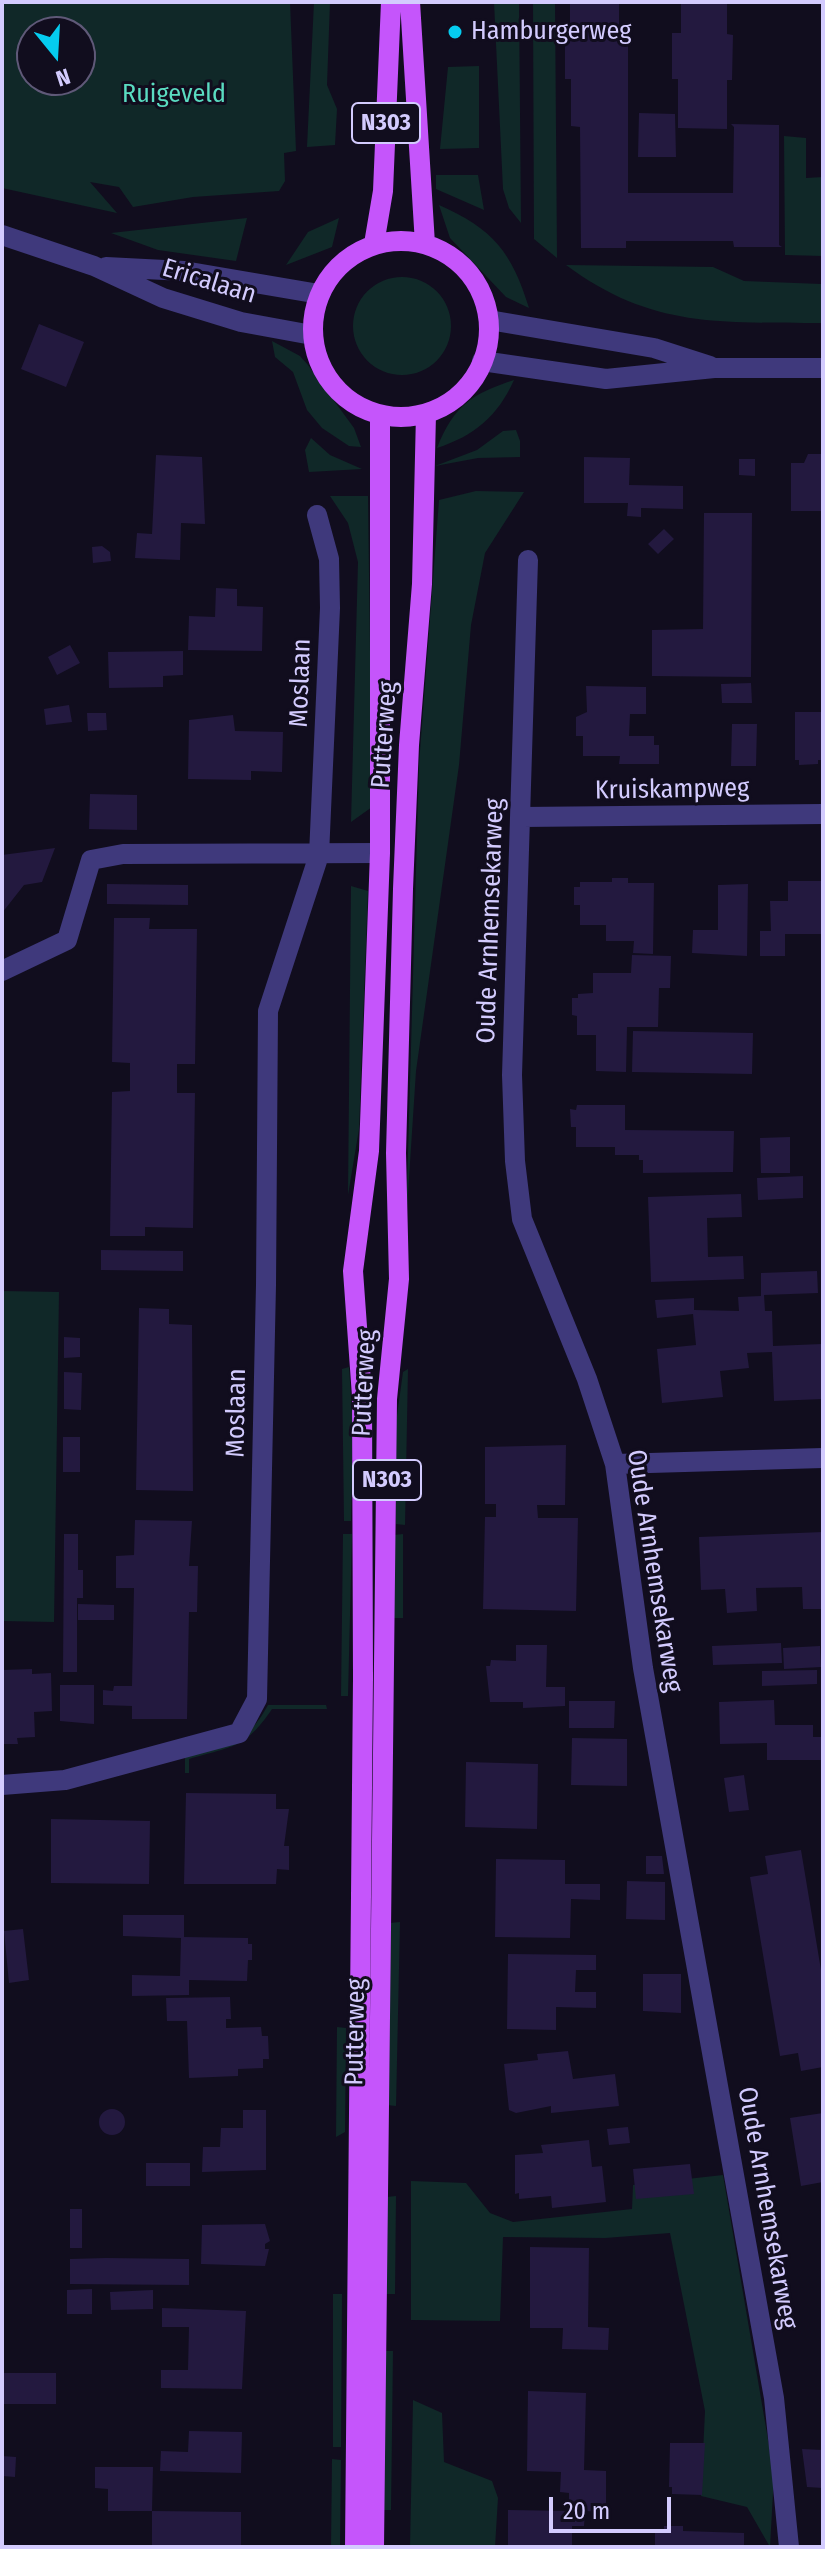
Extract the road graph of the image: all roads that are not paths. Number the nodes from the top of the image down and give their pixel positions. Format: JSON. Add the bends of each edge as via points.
{"nodes":[{"id":1,"x":391,"y":2,"type":"edge"},
{"id":2,"x":410,"y":2,"type":"edge"},
{"id":3,"x":2,"y":235,"type":"edge"},
{"id":4,"x":374,"y":244,"type":"junction"},
{"id":5,"x":425,"y":244,"type":"junction"},
{"id":6,"x":94,"y":266,"type":"junction"},
{"id":7,"x":319,"y":294,"type":"junction"},
{"id":8,"x":489,"y":320,"type":"junction"},
{"id":9,"x":312,"y":335,"type":"junction"},
{"id":10,"x":482,"y":361,"type":"junction"},
{"id":11,"x":714,"y":368,"type":"junction"},
{"id":12,"x":823,"y":368,"type":"edge"},
{"id":13,"x":426,"y":414,"type":"junction"},
{"id":14,"x":380,"y":416,"type":"junction"},
{"id":15,"x":317,"y":515,"type":"dead end"},
{"id":16,"x":528,"y":560,"type":"dead end"},
{"id":17,"x":823,"y":814,"type":"edge"},
{"id":18,"x":522,"y":817,"type":"junction"},
{"id":19,"x":380,"y":853,"type":"junction"},
{"id":20,"x":319,"y":855,"type":"junction"},
{"id":21,"x":2,"y":971,"type":"edge"},
{"id":22,"x":823,"y":1458,"type":"edge"},
{"id":23,"x":615,"y":1464,"type":"junction"},
{"id":24,"x":2,"y":1785,"type":"edge"},
{"id":25,"x":355,"y":2547,"type":"edge"},
{"id":26,"x":374,"y":2547,"type":"edge"},
{"id":27,"x":789,"y":2547,"type":"edge"}],
"edges":[{"from":1,"to":4,"type":"main road","number":"N303","via":[[383,191]]},
{"from":2,"to":5,"type":"main road","number":"N303"},
{"from":3,"to":6,"type":"street","name":"Ericalaan"},
{"from":4,"to":5,"type":"main road"},
{"from":4,"to":7,"type":"main road","via":[[332,272]]},
{"from":5,"to":8,"type":"main road","via":[[449,254],[468,271]]},
{"from":6,"to":7,"type":"street","name":"Ericalaan","via":[[184,271]]},
{"from":6,"to":9,"type":"street","name":"Ericalaan","via":[[163,298],[241,322]]},
{"from":7,"to":9,"type":"main road"},
{"from":8,"to":10,"type":"main road"},
{"from":8,"to":11,"type":"street","via":[[654,348]]},
{"from":9,"to":14,"type":"main road","via":[[327,380],[351,402]]},
{"from":10,"to":11,"type":"street","via":[[606,379]]},
{"from":10,"to":13,"type":"main road","via":[[468,387]]},
{"from":11,"to":12,"type":"street"},
{"from":13,"to":14,"type":"main road"},
{"from":13,"to":26,"type":"main road","name":"Putterweg","number":"N303","via":[[422,584],[403,889],[396,1153],[399,1279],[387,1399]]},
{"from":14,"to":19,"type":"main road","name":"Putterweg","number":"N303"},
{"from":15,"to":20,"type":"street","name":"Moslaan","via":[[329,559],[330,608]]},
{"from":16,"to":18,"type":"street","name":"Oude Arnhemsekarweg"},
{"from":17,"to":18,"type":"street","name":"Kruiskampweg"},
{"from":18,"to":23,"type":"street","name":"Oude Arnhemsekarweg","via":[[512,1075],[522,1219]]},
{"from":19,"to":20,"type":"street"},
{"from":19,"to":25,"type":"main road","name":"Putterweg","number":"N303","via":[[369,1151],[353,1271],[362,1396],[363,1662]]},
{"from":20,"to":21,"type":"street","via":[[123,854],[91,860],[67,940]]},
{"from":20,"to":24,"type":"street","name":"Moslaan","via":[[268,1011],[257,1699],[239,1733],[65,1780]]},
{"from":22,"to":23,"type":"street"},
{"from":23,"to":27,"type":"street","name":"Oude Arnhemsekarweg","via":[[643,1668],[774,2398]]}]}
